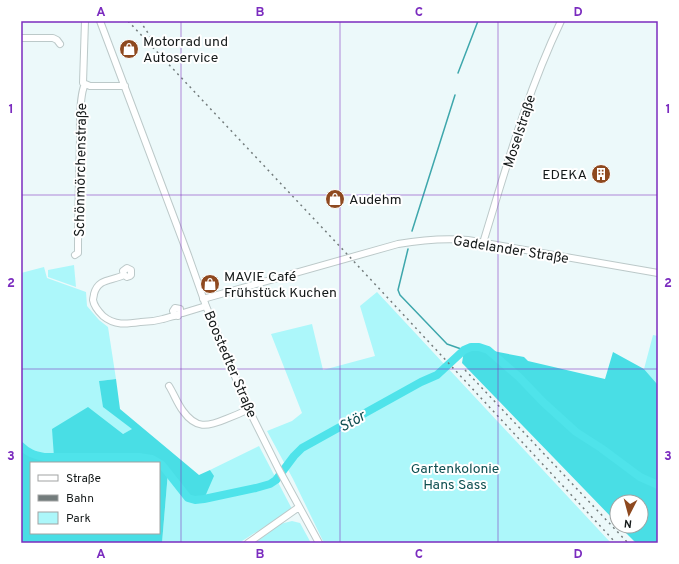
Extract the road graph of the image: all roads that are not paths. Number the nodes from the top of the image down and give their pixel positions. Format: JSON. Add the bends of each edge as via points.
{"nodes":[{"id":1,"x":85,"y":21,"type":"edge"},
{"id":2,"x":100,"y":21,"type":"edge"},
{"id":3,"x":561,"y":21,"type":"edge"},
{"id":4,"x":21,"y":38,"type":"edge"},
{"id":5,"x":60,"y":44,"type":"dead end"},
{"id":6,"x":85,"y":84,"type":"junction"},
{"id":7,"x":125,"y":86,"type":"junction"},
{"id":8,"x":482,"y":243,"type":"junction"},
{"id":9,"x":75,"y":255,"type":"dead end"},
{"id":10,"x":658,"y":273,"type":"edge"},
{"id":11,"x":124,"y":275,"type":"dead end"},
{"id":12,"x":203,"y":299,"type":"junction"},
{"id":13,"x":206,"y":306,"type":"junction"},
{"id":14,"x":169,"y":386,"type":"dead end"},
{"id":15,"x":249,"y":409,"type":"junction"},
{"id":16,"x":299,"y":507,"type":"junction"},
{"id":17,"x":248,"y":543,"type":"edge"},
{"id":18,"x":319,"y":543,"type":"edge"}],
"edges":[{"from":1,"to":6,"type":"street","name":"Schönmörchenstraße"},
{"from":2,"to":7,"type":"street","name":"Boostedter Straße"},
{"from":3,"to":8,"type":"street","name":"Moselstraße","via":[[526,108]]},
{"from":4,"to":5,"type":"street","via":[[53,38]]},
{"from":6,"to":7,"type":"street","name":"Schönmörchenstraße"},
{"from":6,"to":9,"type":"street","name":"Schönmörchenstraße","via":[[80,127],[78,253]]},
{"from":7,"to":12,"type":"street","name":"Boostedter Straße"},
{"from":8,"to":10,"type":"street","name":"Gadelander Straße"},
{"from":8,"to":12,"type":"street","name":"Gadelander Straße","via":[[440,239],[398,244]]},
{"from":11,"to":13,"type":"street","via":[[103,282],[96,287],[94,296],[96,308],[106,318],[118,323],[152,321]]},
{"from":12,"to":13,"type":"street","name":"Boostedter Straße"},
{"from":13,"to":15,"type":"street","name":"Boostedter Straße"},
{"from":14,"to":15,"type":"street","via":[[183,411],[202,425],[215,424]]},
{"from":15,"to":16,"type":"street","name":"Boostedter Straße"},
{"from":16,"to":17,"type":"street"},
{"from":16,"to":18,"type":"street","name":"Boostedter Straße"}]}
